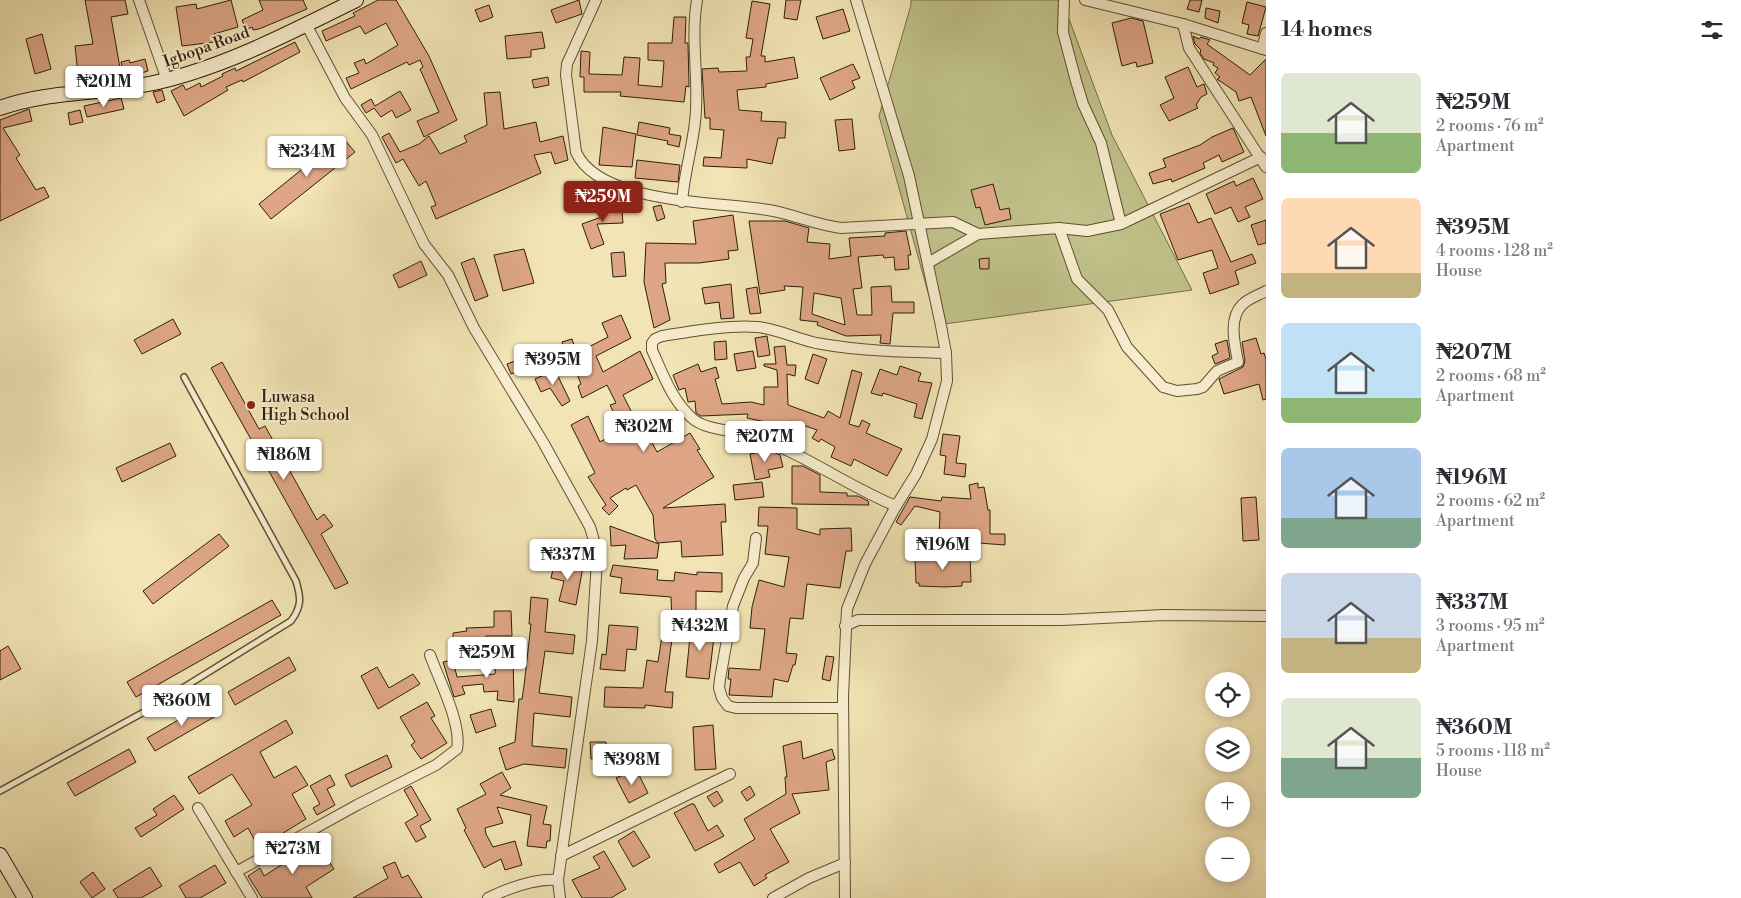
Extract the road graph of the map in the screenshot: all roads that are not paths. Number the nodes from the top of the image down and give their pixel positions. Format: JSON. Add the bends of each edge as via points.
{"nodes":[{"id":1,"x":139,"y":0,"type":"edge"},
{"id":2,"x":356,"y":0,"type":"edge"},
{"id":3,"x":596,"y":0,"type":"edge"},
{"id":4,"x":697,"y":0,"type":"edge"},
{"id":5,"x":856,"y":0,"type":"edge"},
{"id":6,"x":1064,"y":0,"type":"edge"},
{"id":7,"x":1085,"y":0,"type":"edge"},
{"id":8,"x":1110,"y":3,"type":"edge"},
{"id":9,"x":306,"y":24,"type":"junction"},
{"id":10,"x":1183,"y":24,"type":"junction"},
{"id":11,"x":1266,"y":33,"type":"edge"},
{"id":12,"x":1264,"y":50,"type":"edge"},
{"id":13,"x":167,"y":80,"type":"junction"},
{"id":14,"x":0,"y":108,"type":"edge"},
{"id":15,"x":1261,"y":156,"type":"junction"},
{"id":16,"x":1266,"y":167,"type":"edge"},
{"id":17,"x":682,"y":202,"type":"junction"},
{"id":18,"x":919,"y":223,"type":"junction"},
{"id":19,"x":1121,"y":224,"type":"junction"},
{"id":20,"x":1059,"y":228,"type":"junction"},
{"id":21,"x":978,"y":234,"type":"junction"},
{"id":22,"x":928,"y":263,"type":"junction"},
{"id":23,"x":1266,"y":291,"type":"edge"},
{"id":24,"x":946,"y":353,"type":"junction"},
{"id":25,"x":184,"y":376,"type":"dead end"},
{"id":26,"x":896,"y":506,"type":"junction"},
{"id":27,"x":756,"y":538,"type":"dead end"},
{"id":28,"x":848,"y":609,"type":"junction"},
{"id":29,"x":1266,"y":616,"type":"edge"},
{"id":30,"x":858,"y":620,"type":"junction"},
{"id":31,"x":845,"y":626,"type":"junction"},
{"id":32,"x":430,"y":654,"type":"dead end"},
{"id":33,"x":843,"y":708,"type":"junction"},
{"id":34,"x":730,"y":774,"type":"dead end"},
{"id":35,"x":0,"y":791,"type":"edge"},
{"id":36,"x":198,"y":808,"type":"dead end"},
{"id":37,"x":0,"y":855,"type":"edge"},
{"id":38,"x":561,"y":856,"type":"junction"},
{"id":39,"x":845,"y":863,"type":"junction"},
{"id":40,"x":236,"y":872,"type":"junction"},
{"id":41,"x":558,"y":880,"type":"junction"},
{"id":42,"x":25,"y":898,"type":"edge"},
{"id":43,"x":252,"y":898,"type":"edge"},
{"id":44,"x":488,"y":898,"type":"edge"},
{"id":45,"x":560,"y":898,"type":"edge"},
{"id":46,"x":773,"y":898,"type":"edge"},
{"id":47,"x":845,"y":898,"type":"edge"}],
"edges":[{"from":1,"to":13,"type":"street"},
{"from":2,"to":9,"type":"street","name":"Igbopa Road"},
{"from":3,"to":17,"type":"street","via":[[567,64],[576,152],[581,164],[609,182]]},
{"from":4,"to":17,"type":"street","via":[[695,123]]},
{"from":5,"to":18,"type":"street","via":[[909,176]]},
{"from":6,"to":19,"type":"street","via":[[1063,32],[1083,104],[1101,143]]},
{"from":7,"to":8,"type":"street"},
{"from":8,"to":10,"type":"street"},
{"from":9,"to":13,"type":"street","name":"Igbopa Road","via":[[235,56]]},
{"from":9,"to":38,"type":"street","via":[[345,98],[372,135],[424,244],[448,275],[474,328],[590,527],[597,560],[592,641]]},
{"from":10,"to":12,"type":"street"},
{"from":10,"to":15,"type":"street","via":[[1189,48]]},
{"from":11,"to":12,"type":"street"},
{"from":13,"to":14,"type":"street","name":"Igbopa Road"},
{"from":15,"to":16,"type":"street"},
{"from":15,"to":19,"type":"street"},
{"from":17,"to":18,"type":"street","via":[[773,211],[841,228]]},
{"from":18,"to":21,"type":"street","via":[[953,222]]},
{"from":18,"to":22,"type":"street"},
{"from":19,"to":20,"type":"street","via":[[1087,231]]},
{"from":20,"to":21,"type":"street"},
{"from":20,"to":23,"type":"street","via":[[1077,279],[1108,310],[1127,347],[1157,381],[1170,390],[1203,386],[1217,371],[1238,362],[1233,330],[1238,310],[1243,303]]},
{"from":21,"to":22,"type":"street"},
{"from":22,"to":24,"type":"street"},
{"from":24,"to":26,"type":"street","via":[[947,381],[938,423],[916,474]]},
{"from":24,"to":26,"type":"street","via":[[875,352],[814,343],[758,327],[724,327],[662,336],[655,338],[652,344],[669,388],[694,420],[804,456],[847,484]]},
{"from":25,"to":35,"type":"lane","via":[[296,581],[301,597],[300,609],[291,621],[144,712]]},
{"from":26,"to":28,"type":"street","via":[[866,564]]},
{"from":27,"to":33,"type":"street","via":[[753,562],[737,596],[726,638],[719,688],[722,698],[728,706],[736,708]]},
{"from":28,"to":30,"type":"street"},
{"from":28,"to":31,"type":"street"},
{"from":29,"to":30,"type":"street"},
{"from":30,"to":31,"type":"street"},
{"from":31,"to":33,"type":"street"},
{"from":32,"to":40,"type":"street","via":[[452,716],[459,741],[457,750]]},
{"from":33,"to":39,"type":"street"},
{"from":34,"to":38,"type":"street"},
{"from":36,"to":40,"type":"street"},
{"from":37,"to":42,"type":"street"},
{"from":38,"to":41,"type":"street"},
{"from":39,"to":46,"type":"street"},
{"from":39,"to":47,"type":"street"},
{"from":40,"to":43,"type":"street"},
{"from":41,"to":44,"type":"street","via":[[538,881]]},
{"from":41,"to":45,"type":"street"}]}
